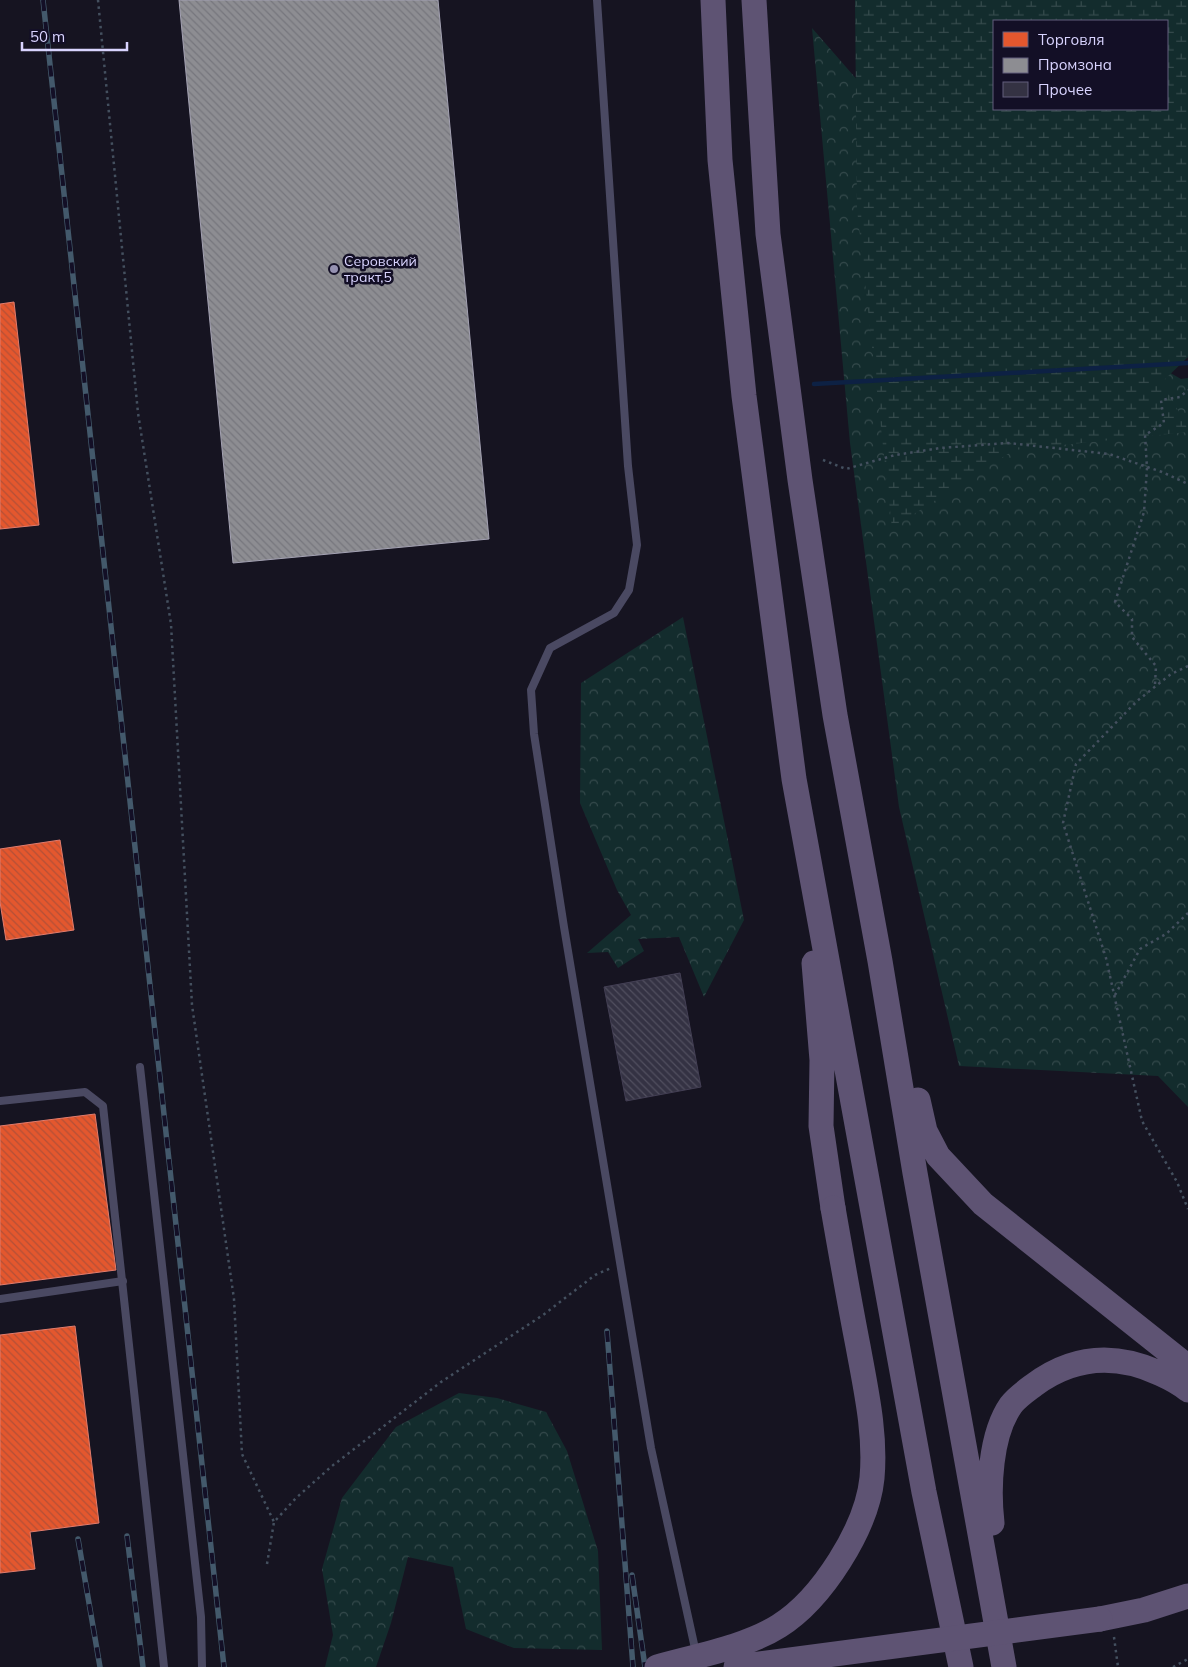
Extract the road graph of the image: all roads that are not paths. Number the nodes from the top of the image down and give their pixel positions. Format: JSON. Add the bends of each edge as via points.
{"nodes":[{"id":1,"x":597,"y":0,"type":"edge"},
{"id":2,"x":714,"y":0,"type":"edge"},
{"id":3,"x":754,"y":0,"type":"edge"},
{"id":4,"x":794,"y":779,"type":"junction"},
{"id":5,"x":880,"y":961,"type":"junction"},
{"id":6,"x":140,"y":1067,"type":"dead end"},
{"id":7,"x":0,"y":1101,"type":"edge"},
{"id":8,"x":123,"y":1281,"type":"junction"},
{"id":9,"x":0,"y":1299,"type":"edge"},
{"id":10,"x":1188,"y":1367,"type":"edge"},
{"id":11,"x":1188,"y":1390,"type":"edge"},
{"id":12,"x":1188,"y":1596,"type":"edge"},
{"id":13,"x":164,"y":1667,"type":"edge"},
{"id":14,"x":202,"y":1667,"type":"edge"},
{"id":15,"x":657,"y":1667,"type":"edge"},
{"id":16,"x":699,"y":1667,"type":"edge"},
{"id":17,"x":736,"y":1667,"type":"edge"},
{"id":18,"x":961,"y":1667,"type":"edge"},
{"id":19,"x":1004,"y":1667,"type":"edge"},
{"id":20,"x":1009,"y":1667,"type":"edge"}],
"edges":[{"from":1,"to":16,"type":"lane","via":[[628,466],[637,545],[629,590],[614,614],[550,648],[531,690],[534,734],[564,927],[651,1448]]},
{"from":2,"to":4,"type":"main road","via":[[720,160],[744,396]]},
{"from":3,"to":5,"type":"main road","via":[[768,234],[800,480],[835,715]]},
{"from":4,"to":15,"type":"main road","bridge":true,"via":[[814,959],[821,1051],[821,1126],[867,1398],[872,1437],[872,1480],[854,1534],[827,1580],[804,1607],[779,1626],[750,1640]]},
{"from":4,"to":18,"type":"main road","via":[[924,1492]]},
{"from":5,"to":10,"type":"main road","via":[[926,1131],[938,1156],[983,1204]]},
{"from":5,"to":19,"type":"main road"},
{"from":6,"to":14,"type":"lane","via":[[200,1607]]},
{"from":7,"to":8,"type":"lane","via":[[85,1092],[103,1106]]},
{"from":8,"to":9,"type":"lane"},
{"from":8,"to":13,"type":"lane"},
{"from":11,"to":20,"type":"main road","via":[[1140,1364],[1112,1359],[1061,1368],[1025,1392],[1012,1405],[1000,1430],[989,1496]]},
{"from":12,"to":17,"type":"main road","bridge":true,"via":[[1144,1610],[1107,1628]]}]}
